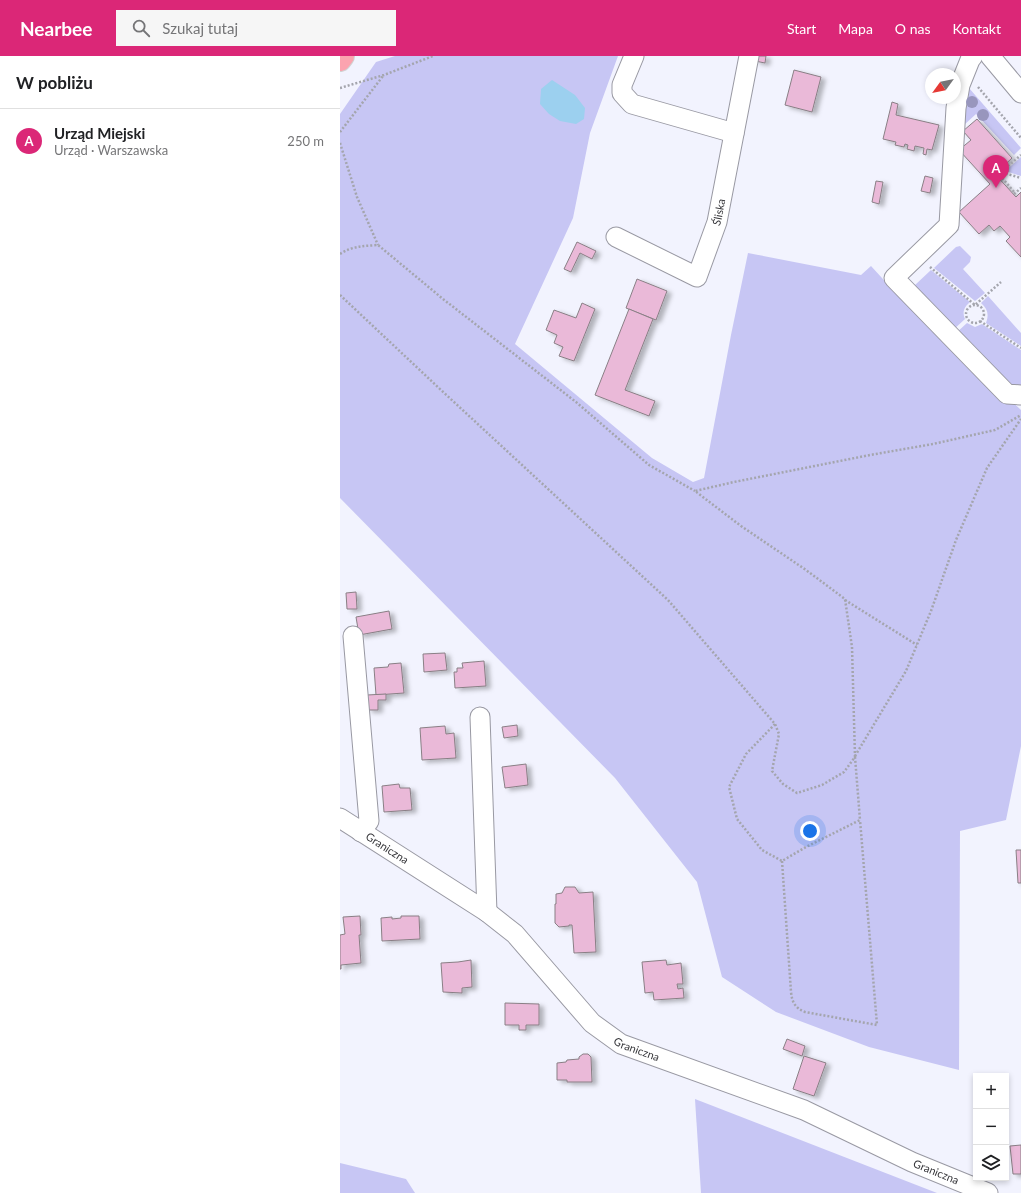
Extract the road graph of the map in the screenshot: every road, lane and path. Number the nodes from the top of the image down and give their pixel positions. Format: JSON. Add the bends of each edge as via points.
{"nodes":[{"id":1,"x":343,"y":56,"type":"edge"},
{"id":2,"x":434,"y":56,"type":"edge"},
{"id":3,"x":634,"y":56,"type":"edge"},
{"id":4,"x":749,"y":56,"type":"edge"},
{"id":5,"x":990,"y":56,"type":"edge"},
{"id":6,"x":340,"y":60,"type":"edge"},
{"id":7,"x":970,"y":61,"type":"edge"},
{"id":8,"x":384,"y":75,"type":"junction"},
{"id":9,"x":340,"y":88,"type":"edge"},
{"id":10,"x":1021,"y":93,"type":"edge"},
{"id":11,"x":340,"y":132,"type":"edge"},
{"id":12,"x":734,"y":133,"type":"junction"},
{"id":13,"x":1021,"y":138,"type":"edge"},
{"id":14,"x":340,"y":144,"type":"edge"},
{"id":15,"x":1021,"y":155,"type":"edge"},
{"id":16,"x":1002,"y":172,"type":"junction"},
{"id":17,"x":1021,"y":178,"type":"edge"},
{"id":18,"x":1021,"y":188,"type":"edge"},
{"id":19,"x":616,"y":237,"type":"dead end"},
{"id":20,"x":378,"y":245,"type":"junction"},
{"id":21,"x":340,"y":254,"type":"edge"},
{"id":22,"x":918,"y":256,"type":"junction"},
{"id":23,"x":1000,"y":282,"type":"dead end"},
{"id":24,"x":340,"y":295,"type":"edge"},
{"id":25,"x":975,"y":305,"type":"junction"},
{"id":26,"x":980,"y":321,"type":"junction"},
{"id":27,"x":1021,"y":348,"type":"edge"},
{"id":28,"x":1021,"y":395,"type":"edge"},
{"id":29,"x":1021,"y":415,"type":"edge"},
{"id":30,"x":1021,"y":419,"type":"edge"},
{"id":31,"x":695,"y":491,"type":"junction"},
{"id":32,"x":845,"y":600,"type":"junction"},
{"id":33,"x":353,"y":636,"type":"dead end"},
{"id":34,"x":917,"y":645,"type":"junction"},
{"id":35,"x":480,"y":716,"type":"dead end"},
{"id":36,"x":775,"y":724,"type":"junction"},
{"id":37,"x":855,"y":757,"type":"junction"},
{"id":38,"x":340,"y":818,"type":"edge"},
{"id":39,"x":860,"y":820,"type":"junction"},
{"id":40,"x":361,"y":832,"type":"junction"},
{"id":41,"x":782,"y":861,"type":"junction"},
{"id":42,"x":487,"y":912,"type":"junction"},
{"id":43,"x":988,"y":1193,"type":"edge"}],
"edges":[{"from":1,"to":6,"type":"main road"},
{"from":2,"to":8,"type":"path"},
{"from":3,"to":12,"type":"street","via":[[622,85],[622,93],[632,104]]},
{"from":4,"to":12,"type":"street","name":"Śliska"},
{"from":5,"to":10,"type":"street"},
{"from":7,"to":13,"type":"path","via":[[978,88]]},
{"from":7,"to":22,"type":"street","via":[[960,85],[956,108],[949,225]]},
{"from":8,"to":9,"type":"path"},
{"from":8,"to":11,"type":"path"},
{"from":12,"to":19,"type":"street","name":"Śliska","via":[[717,222],[697,277]]},
{"from":14,"to":20,"type":"path","via":[[357,197]]},
{"from":15,"to":16,"type":"path"},
{"from":16,"to":17,"type":"path"},
{"from":16,"to":18,"type":"path","via":[[998,173],[1014,194]]},
{"from":20,"to":21,"type":"path","via":[[356,247]]},
{"from":20,"to":31,"type":"path","via":[[576,402],[649,465]]},
{"from":22,"to":25,"type":"path"},
{"from":22,"to":28,"type":"street","via":[[894,278],[1007,394]]},
{"from":23,"to":25,"type":"path"},
{"from":24,"to":36,"type":"path","via":[[668,600]]},
{"from":25,"to":26,"type":"path","via":[[982,308],[984,313]]},
{"from":25,"to":26,"type":"path","via":[[968,307],[966,316],[972,322]]},
{"from":26,"to":27,"type":"path"},
{"from":29,"to":31,"type":"path","via":[[995,430]]},
{"from":30,"to":34,"type":"path","via":[[987,468],[956,540]]},
{"from":31,"to":32,"type":"path"},
{"from":32,"to":34,"type":"path"},
{"from":32,"to":37,"type":"path","via":[[852,647]]},
{"from":33,"to":40,"type":"street","via":[[369,821]]},
{"from":34,"to":37,"type":"path","via":[[906,671]]},
{"from":35,"to":42,"type":"street"},
{"from":36,"to":37,"type":"path","via":[[779,734],[772,771],[783,784],[798,793],[822,785],[844,772]]},
{"from":36,"to":41,"type":"path","via":[[746,754],[729,788],[737,819],[762,850]]},
{"from":37,"to":39,"type":"path"},
{"from":38,"to":40,"type":"street","name":"Graniczna"},
{"from":39,"to":41,"type":"path"},
{"from":39,"to":41,"type":"path","via":[[877,1025],[805,1012],[794,1006],[790,992]]},
{"from":40,"to":42,"type":"street","name":"Graniczna"},
{"from":42,"to":43,"type":"street","name":"Graniczna","via":[[516,934],[592,1023],[622,1044],[804,1110],[912,1162]]}]}
